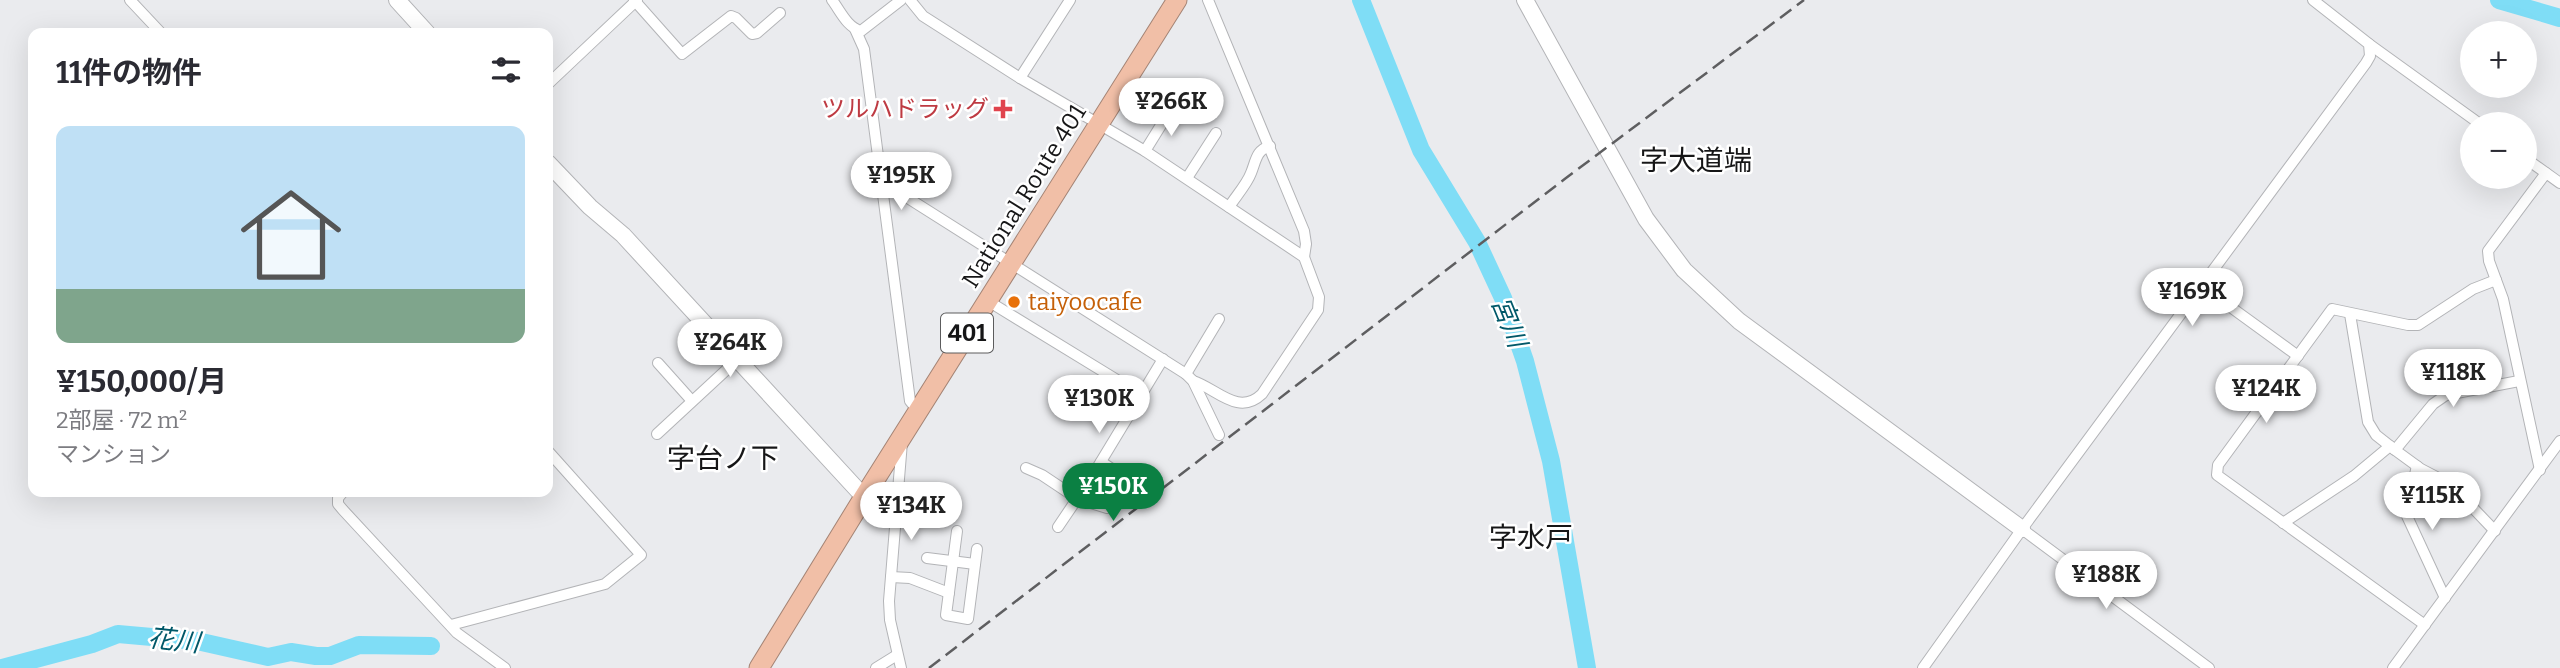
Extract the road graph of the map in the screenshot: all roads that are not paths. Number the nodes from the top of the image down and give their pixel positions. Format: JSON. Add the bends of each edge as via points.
{"nodes":[{"id":1,"x":130,"y":0,"type":"edge"},
{"id":2,"x":397,"y":0,"type":"edge"},
{"id":3,"x":636,"y":0,"type":"edge"},
{"id":4,"x":832,"y":0,"type":"edge"},
{"id":5,"x":901,"y":0,"type":"edge"},
{"id":6,"x":910,"y":0,"type":"edge"},
{"id":7,"x":1070,"y":0,"type":"edge"},
{"id":8,"x":1177,"y":0,"type":"edge"},
{"id":9,"x":1208,"y":0,"type":"edge"},
{"id":10,"x":1525,"y":0,"type":"edge"},
{"id":11,"x":2313,"y":0,"type":"edge"},
{"id":12,"x":780,"y":13,"type":"dead end"},
{"id":13,"x":156,"y":28,"type":"edge"},
{"id":14,"x":422,"y":28,"type":"edge"},
{"id":15,"x":855,"y":29,"type":"junction"},
{"id":16,"x":2370,"y":44,"type":"junction"},
{"id":17,"x":1020,"y":78,"type":"junction"},
{"id":18,"x":553,"y":79,"type":"edge"},
{"id":19,"x":1171,"y":109,"type":"dead end"},
{"id":20,"x":2464,"y":112,"type":"edge"},
{"id":21,"x":1099,"y":123,"type":"junction"},
{"id":22,"x":1216,"y":133,"type":"dead end"},
{"id":23,"x":1270,"y":146,"type":"junction"},
{"id":24,"x":1145,"y":150,"type":"junction"},
{"id":25,"x":2537,"y":167,"type":"edge"},
{"id":26,"x":553,"y":168,"type":"edge"},
{"id":27,"x":2546,"y":173,"type":"junction"},
{"id":28,"x":1187,"y":178,"type":"junction"},
{"id":29,"x":881,"y":181,"type":"junction"},
{"id":30,"x":2560,"y":183,"type":"edge"},
{"id":31,"x":1229,"y":206,"type":"junction"},
{"id":32,"x":1304,"y":257,"type":"junction"},
{"id":33,"x":1012,"y":262,"type":"junction"},
{"id":34,"x":2496,"y":280,"type":"junction"},
{"id":35,"x":2203,"y":287,"type":"junction"},
{"id":36,"x":988,"y":301,"type":"junction"},
{"id":37,"x":2350,"y":314,"type":"junction"},
{"id":38,"x":1219,"y":319,"type":"dead end"},
{"id":39,"x":2298,"y":356,"type":"junction"},
{"id":40,"x":1163,"y":359,"type":"junction"},
{"id":41,"x":737,"y":360,"type":"junction"},
{"id":42,"x":658,"y":363,"type":"dead end"},
{"id":43,"x":1190,"y":377,"type":"junction"},
{"id":44,"x":2519,"y":382,"type":"junction"},
{"id":45,"x":1122,"y":383,"type":"dead end"},
{"id":46,"x":692,"y":401,"type":"junction"},
{"id":47,"x":918,"y":411,"type":"junction"},
{"id":48,"x":657,"y":433,"type":"dead end"},
{"id":49,"x":1219,"y":435,"type":"dead end"},
{"id":50,"x":901,"y":439,"type":"junction"},
{"id":51,"x":2560,"y":442,"type":"edge"},
{"id":52,"x":2392,"y":448,"type":"junction"},
{"id":53,"x":553,"y":457,"type":"edge"},
{"id":54,"x":1101,"y":462,"type":"junction"},
{"id":55,"x":2417,"y":466,"type":"junction"},
{"id":56,"x":1026,"y":468,"type":"dead end"},
{"id":57,"x":2540,"y":470,"type":"junction"},
{"id":58,"x":339,"y":497,"type":"edge"},
{"id":59,"x":864,"y":497,"type":"junction"},
{"id":60,"x":1078,"y":499,"type":"junction"},
{"id":61,"x":2283,"y":523,"type":"junction"},
{"id":62,"x":1058,"y":527,"type":"dead end"},
{"id":63,"x":2022,"y":529,"type":"junction"},
{"id":64,"x":957,"y":531,"type":"dead end"},
{"id":65,"x":2495,"y":531,"type":"junction"},
{"id":66,"x":976,"y":549,"type":"dead end"},
{"id":67,"x":927,"y":558,"type":"dead end"},
{"id":68,"x":953,"y":561,"type":"junction"},
{"id":69,"x":975,"y":564,"type":"junction"},
{"id":70,"x":891,"y":577,"type":"junction"},
{"id":71,"x":949,"y":593,"type":"junction"},
{"id":72,"x":2445,"y":598,"type":"junction"},
{"id":73,"x":451,"y":625,"type":"junction"},
{"id":74,"x":2425,"y":625,"type":"junction"},
{"id":75,"x":897,"y":655,"type":"junction"},
{"id":76,"x":505,"y":668,"type":"edge"},
{"id":77,"x":759,"y":668,"type":"edge"},
{"id":78,"x":876,"y":668,"type":"edge"},
{"id":79,"x":901,"y":668,"type":"edge"},
{"id":80,"x":1923,"y":668,"type":"edge"},
{"id":81,"x":2209,"y":668,"type":"edge"},
{"id":82,"x":2393,"y":668,"type":"edge"}],
"edges":[{"from":1,"to":13,"type":"street"},
{"from":2,"to":14,"type":"street"},
{"from":3,"to":12,"type":"street","via":[[682,54],[731,16],[752,34]]},
{"from":3,"to":18,"type":"street"},
{"from":4,"to":15,"type":"street"},
{"from":5,"to":15,"type":"street","via":[[861,31]]},
{"from":6,"to":17,"type":"street","via":[[923,16]]},
{"from":7,"to":17,"type":"street"},
{"from":8,"to":21,"type":"highway","name":"National Route 401","number":"401"},
{"from":9,"to":23,"type":"street"},
{"from":10,"to":63,"type":"street","via":[[1646,219],[1684,270],[1740,321]]},
{"from":11,"to":16,"type":"street"},
{"from":15,"to":29,"type":"street","via":[[864,49]]},
{"from":16,"to":20,"type":"street"},
{"from":16,"to":35,"type":"street","via":[[2370,55],[2357,78]]},
{"from":17,"to":21,"type":"street"},
{"from":19,"to":24,"type":"street"},
{"from":21,"to":24,"type":"street"},
{"from":21,"to":33,"type":"highway","name":"National Route 401","number":"401"},
{"from":22,"to":28,"type":"street"},
{"from":23,"to":31,"type":"street","via":[[1254,160],[1251,173]]},
{"from":23,"to":32,"type":"street","via":[[1304,231]]},
{"from":24,"to":28,"type":"street"},
{"from":25,"to":27,"type":"street"},
{"from":26,"to":41,"type":"street","via":[[623,235]]},
{"from":27,"to":30,"type":"street"},
{"from":27,"to":34,"type":"street","via":[[2488,251]]},
{"from":28,"to":31,"type":"street"},
{"from":29,"to":33,"type":"street"},
{"from":29,"to":47,"type":"street","via":[[910,401]]},
{"from":31,"to":32,"type":"street"},
{"from":32,"to":43,"type":"street","via":[[1319,298],[1318,310],[1262,394],[1251,401],[1232,402]]},
{"from":33,"to":36,"type":"highway","name":"National Route 401","number":"401"},
{"from":33,"to":40,"type":"street"},
{"from":34,"to":37,"type":"street","via":[[2473,289],[2418,325]]},
{"from":34,"to":44,"type":"street"},
{"from":35,"to":39,"type":"street"},
{"from":35,"to":63,"type":"street"},
{"from":36,"to":45,"type":"street"},
{"from":36,"to":47,"type":"highway","name":"National Route 401","number":"401"},
{"from":37,"to":39,"type":"street","via":[[2332,309]]},
{"from":37,"to":52,"type":"street","via":[[2368,422]]},
{"from":38,"to":43,"type":"street"},
{"from":39,"to":61,"type":"street","via":[[2218,465],[2217,475]]},
{"from":40,"to":43,"type":"street"},
{"from":40,"to":54,"type":"street"},
{"from":41,"to":46,"type":"street"},
{"from":41,"to":59,"type":"street"},
{"from":42,"to":46,"type":"street"},
{"from":43,"to":49,"type":"street"},
{"from":44,"to":52,"type":"street","via":[[2446,394]]},
{"from":44,"to":57,"type":"street"},
{"from":46,"to":48,"type":"street"},
{"from":47,"to":50,"type":"highway","name":"National Route 401","number":"401"},
{"from":50,"to":59,"type":"highway","name":"National Route 401","number":"401"},
{"from":50,"to":70,"type":"street"},
{"from":51,"to":57,"type":"street"},
{"from":52,"to":55,"type":"street"},
{"from":52,"to":61,"type":"street"},
{"from":53,"to":73,"type":"street","via":[[641,555],[605,584]]},
{"from":54,"to":60,"type":"street"},
{"from":54,"to":60,"type":"street","via":[[1124,479],[1121,494],[1107,508]]},
{"from":55,"to":65,"type":"street","via":[[2451,484]]},
{"from":55,"to":72,"type":"street","via":[[2407,516]]},
{"from":56,"to":60,"type":"street"},
{"from":57,"to":65,"type":"street"},
{"from":58,"to":73,"type":"street","via":[[338,504]]},
{"from":59,"to":77,"type":"highway","name":"National Route 401","number":"401"},
{"from":60,"to":62,"type":"street"},
{"from":61,"to":74,"type":"street"},
{"from":63,"to":80,"type":"street"},
{"from":63,"to":81,"type":"street"},
{"from":64,"to":68,"type":"street"},
{"from":65,"to":72,"type":"street"},
{"from":66,"to":69,"type":"street"},
{"from":67,"to":68,"type":"street"},
{"from":68,"to":69,"type":"street"},
{"from":68,"to":71,"type":"street"},
{"from":69,"to":71,"type":"street","via":[[968,619],[946,615]]},
{"from":70,"to":71,"type":"street","via":[[910,578]]},
{"from":70,"to":75,"type":"street","via":[[890,620]]},
{"from":72,"to":74,"type":"street"},
{"from":73,"to":76,"type":"street"},
{"from":74,"to":82,"type":"street"},
{"from":75,"to":78,"type":"street"},
{"from":75,"to":79,"type":"street"}]}
